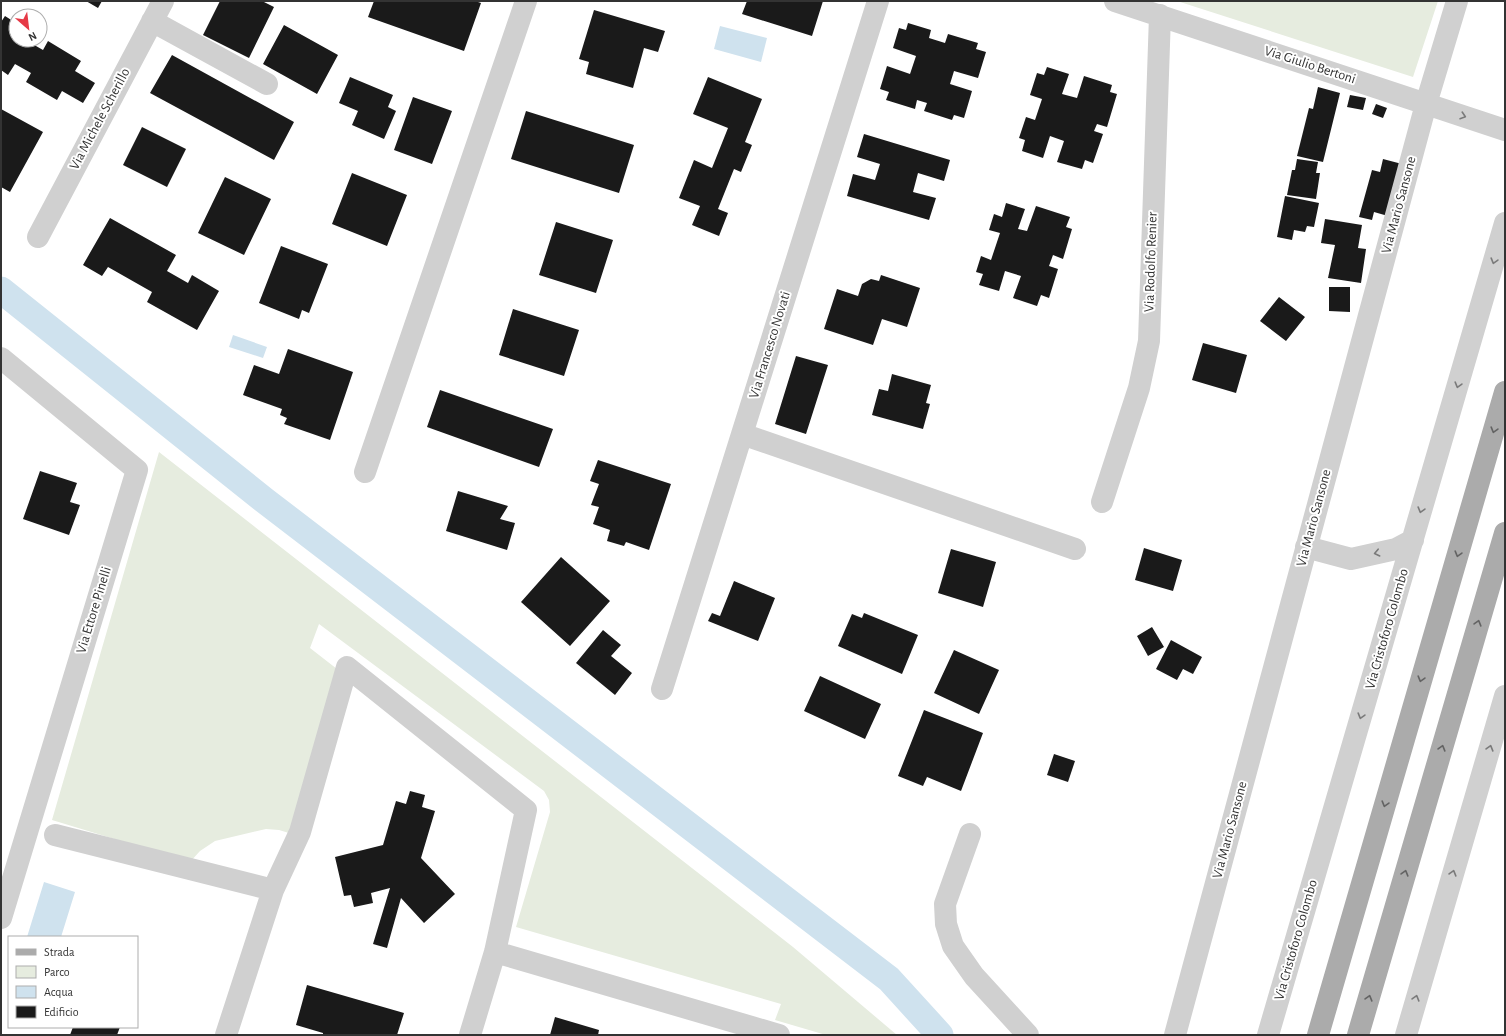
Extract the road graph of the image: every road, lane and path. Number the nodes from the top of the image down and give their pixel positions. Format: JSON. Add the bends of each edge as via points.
{"nodes":[{"id":1,"x":163,"y":1,"type":"edge"},
{"id":2,"x":526,"y":1,"type":"edge"},
{"id":3,"x":878,"y":1,"type":"edge"},
{"id":4,"x":1457,"y":1,"type":"edge"},
{"id":5,"x":1128,"y":3,"type":"edge"},
{"id":6,"x":1160,"y":16,"type":"junction"},
{"id":7,"x":152,"y":21,"type":"junction"},
{"id":8,"x":267,"y":84,"type":"dead end"},
{"id":9,"x":1426,"y":104,"type":"junction"},
{"id":10,"x":1505,"y":130,"type":"edge"},
{"id":11,"x":1505,"y":223,"type":"edge"},
{"id":12,"x":38,"y":237,"type":"dead end"},
{"id":13,"x":1,"y":358,"type":"edge"},
{"id":14,"x":1505,"y":392,"type":"edge"},
{"id":15,"x":742,"y":434,"type":"junction"},
{"id":16,"x":365,"y":472,"type":"dead end"},
{"id":17,"x":1102,"y":502,"type":"dead end"},
{"id":18,"x":1505,"y":533,"type":"edge"},
{"id":19,"x":1413,"y":540,"type":"junction"},
{"id":20,"x":1306,"y":547,"type":"junction"},
{"id":21,"x":1075,"y":549,"type":"dead end"},
{"id":22,"x":662,"y":689,"type":"dead end"},
{"id":23,"x":1505,"y":696,"type":"edge"},
{"id":24,"x":970,"y":834,"type":"dead end"},
{"id":25,"x":55,"y":835,"type":"dead end"},
{"id":26,"x":273,"y":890,"type":"junction"},
{"id":27,"x":2,"y":909,"type":"edge"},
{"id":28,"x":495,"y":952,"type":"junction"},
{"id":29,"x":226,"y":1035,"type":"edge"},
{"id":30,"x":470,"y":1035,"type":"edge"},
{"id":31,"x":779,"y":1035,"type":"edge"},
{"id":32,"x":1028,"y":1035,"type":"edge"},
{"id":33,"x":1175,"y":1035,"type":"edge"},
{"id":34,"x":1268,"y":1035,"type":"edge"},
{"id":35,"x":1318,"y":1035,"type":"edge"},
{"id":36,"x":1358,"y":1035,"type":"edge"},
{"id":37,"x":1406,"y":1035,"type":"edge"}],
"edges":[{"from":1,"to":7,"type":"street","name":"Via Michele Scherillo"},
{"from":2,"to":16,"type":"street"},
{"from":3,"to":15,"type":"street","name":"Via Francesco Novati"},
{"from":4,"to":9,"type":"street","name":"Via Mario Sansone"},
{"from":5,"to":6,"type":"street","name":"Via Giulio Bertoni"},
{"from":6,"to":9,"type":"street","name":"Via Giulio Bertoni"},
{"from":6,"to":17,"type":"street","name":"Via Rodolfo Renier","via":[[1149,341],[1139,388]]},
{"from":7,"to":8,"type":"street"},
{"from":7,"to":12,"type":"street","name":"Via Michele Scherillo"},
{"from":9,"to":10,"type":"street","name":"Via Giulio Bertoni","one_way":true},
{"from":9,"to":20,"type":"street","name":"Via Mario Sansone"},
{"from":11,"to":19,"type":"street","name":"Via Cristoforo Colombo","one_way":true},
{"from":13,"to":27,"type":"street","name":"Via Ettore Pinelli","via":[[137,470]]},
{"from":14,"to":35,"type":"main road","one_way":true},
{"from":15,"to":21,"type":"street"},
{"from":15,"to":22,"type":"street","name":"Via Francesco Novati"},
{"from":36,"to":18,"type":"main road","one_way":true},
{"from":19,"to":20,"type":"street","one_way":true,"via":[[1396,549],[1351,559]]},
{"from":19,"to":34,"type":"street","name":"Via Cristoforo Colombo","one_way":true},
{"from":20,"to":33,"type":"street","name":"Via Mario Sansone"},
{"from":37,"to":23,"type":"street","one_way":true},
{"from":24,"to":32,"type":"street","via":[[945,904],[946,924],[953,946],[974,976]]},
{"from":25,"to":26,"type":"street"},
{"from":26,"to":28,"type":"street","via":[[300,832],[347,667],[526,810]]},
{"from":26,"to":29,"type":"street"},
{"from":28,"to":30,"type":"street"},
{"from":28,"to":31,"type":"street"}]}
